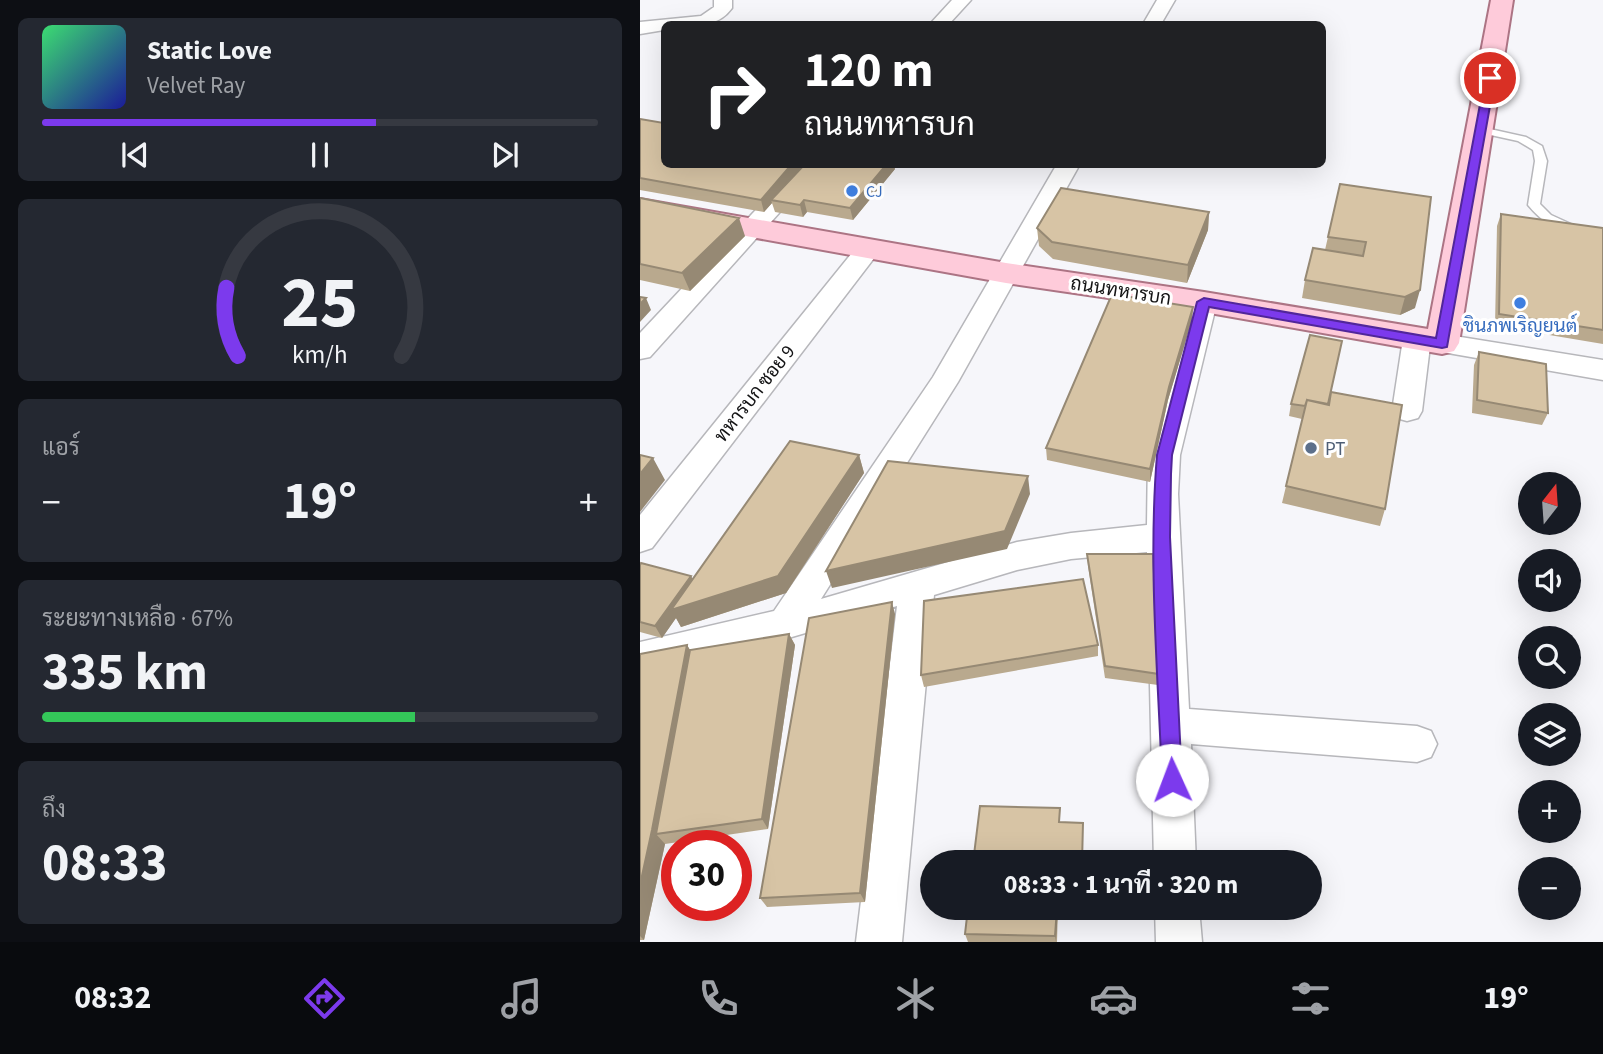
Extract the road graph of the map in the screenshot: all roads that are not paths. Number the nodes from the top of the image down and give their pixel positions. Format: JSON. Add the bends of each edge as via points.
{"nodes":[{"id":1,"x":723,"y":0,"type":"edge"},
{"id":2,"x":962,"y":0,"type":"edge"},
{"id":3,"x":1167,"y":0,"type":"edge"},
{"id":4,"x":1502,"y":0,"type":"edge"},
{"id":5,"x":690,"y":21,"type":"edge"},
{"id":6,"x":942,"y":21,"type":"edge"},
{"id":7,"x":1154,"y":21,"type":"edge"},
{"id":8,"x":661,"y":25,"type":"edge"},
{"id":9,"x":640,"y":28,"type":"edge"},
{"id":10,"x":1481,"y":130,"type":"junction"},
{"id":11,"x":808,"y":168,"type":"edge"},
{"id":12,"x":1067,"y":168,"type":"edge"},
{"id":13,"x":643,"y":211,"type":"edge"},
{"id":14,"x":1569,"y":228,"type":"edge"},
{"id":15,"x":755,"y":229,"type":"junction"},
{"id":16,"x":869,"y":248,"type":"junction"},
{"id":17,"x":1006,"y":272,"type":"junction"},
{"id":18,"x":1204,"y":302,"type":"junction"},
{"id":19,"x":1429,"y":341,"type":"junction"},
{"id":20,"x":640,"y":350,"type":"edge"},
{"id":21,"x":1602,"y":370,"type":"edge"},
{"id":22,"x":1407,"y":411,"type":"dead end"},
{"id":23,"x":1162,"y":537,"type":"junction"},
{"id":24,"x":640,"y":539,"type":"edge"},
{"id":25,"x":917,"y":587,"type":"junction"},
{"id":26,"x":785,"y":624,"type":"junction"},
{"id":27,"x":640,"y":657,"type":"edge"},
{"id":28,"x":1170,"y":725,"type":"junction"},
{"id":29,"x":1417,"y":744,"type":"dead end"},
{"id":30,"x":1175,"y":850,"type":"edge"},
{"id":31,"x":879,"y":942,"type":"edge"}],
"edges":[{"from":1,"to":5,"type":"street","via":[[715,17]]},
{"from":2,"to":6,"type":"street"},
{"from":3,"to":7,"type":"street"},
{"from":4,"to":10,"type":"main road"},
{"from":8,"to":9,"type":"street"},
{"from":10,"to":14,"type":"lane","via":[[1522,139],[1538,148],[1541,162],[1534,205],[1547,218]]},
{"from":10,"to":19,"type":"main road"},
{"from":11,"to":15,"type":"street"},
{"from":12,"to":17,"type":"street"},
{"from":13,"to":15,"type":"main road","name":"ถนนทหารบก"},
{"from":15,"to":16,"type":"main road","name":"ถนนทหารบก"},
{"from":15,"to":20,"type":"street"},
{"from":16,"to":17,"type":"main road","name":"ถนนทหารบก"},
{"from":16,"to":24,"type":"street","name":"ทหารบก ซอย 9"},
{"from":17,"to":18,"type":"main road","name":"ถนนทหารบก"},
{"from":17,"to":26,"type":"street","via":[[944,382]]},
{"from":18,"to":19,"type":"main road","name":"ถนนทหารบก"},
{"from":18,"to":23,"type":"street","via":[[1164,455]]},
{"from":19,"to":21,"type":"street","name":"ถนนทหารบก"},
{"from":19,"to":22,"type":"street"},
{"from":23,"to":25,"type":"street","via":[[1017,556]]},
{"from":23,"to":28,"type":"street"},
{"from":25,"to":26,"type":"street"},
{"from":25,"to":31,"type":"street"},
{"from":26,"to":27,"type":"street"},
{"from":28,"to":29,"type":"street"},
{"from":28,"to":30,"type":"street"}]}
